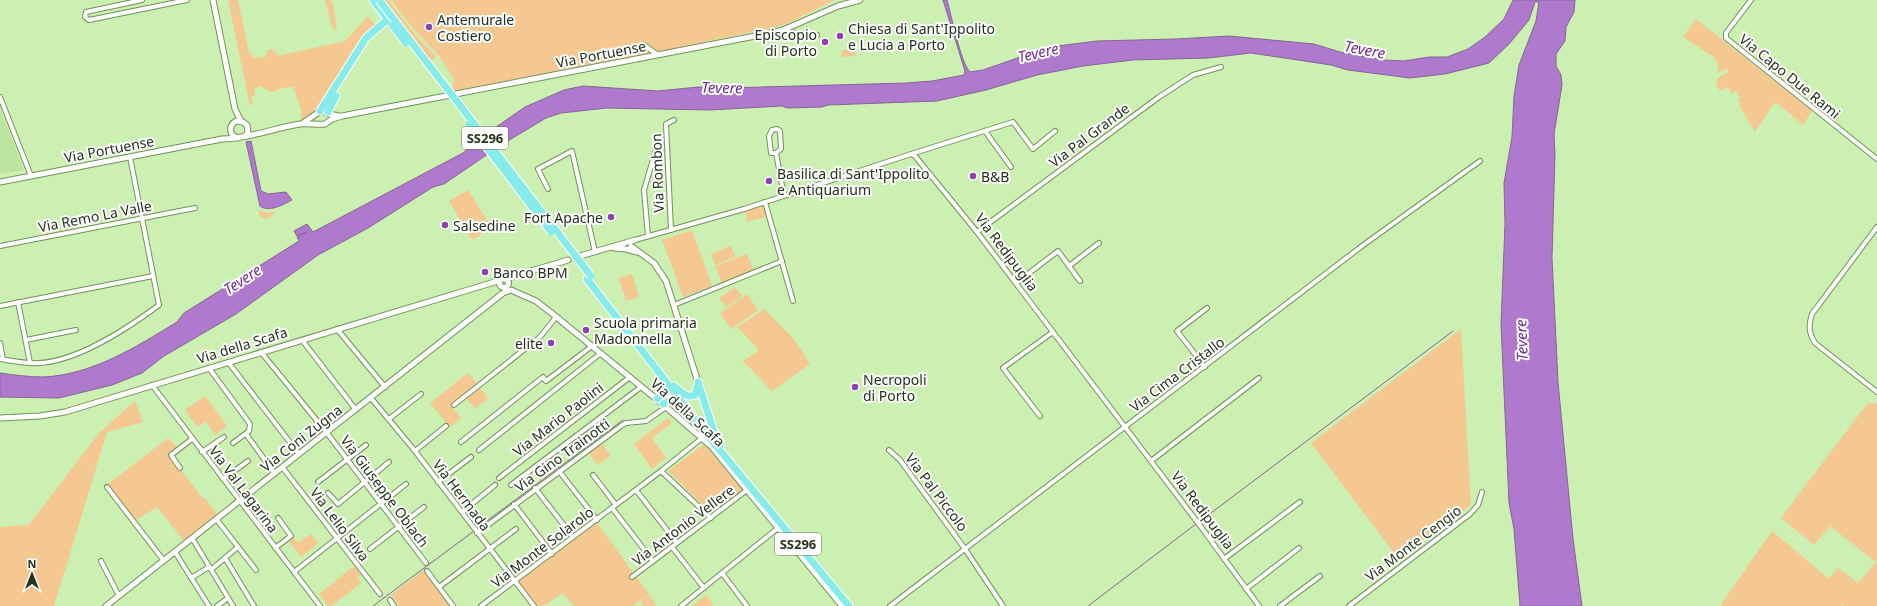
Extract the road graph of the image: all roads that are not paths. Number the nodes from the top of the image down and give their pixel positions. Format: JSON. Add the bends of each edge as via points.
{"nodes":[{"id":1,"x":142,"y":0,"type":"edge"},
{"id":2,"x":187,"y":0,"type":"edge"},
{"id":3,"x":213,"y":0,"type":"edge"},
{"id":4,"x":373,"y":0,"type":"edge"},
{"id":5,"x":379,"y":0,"type":"edge"},
{"id":6,"x":860,"y":0,"type":"edge"},
{"id":7,"x":1751,"y":0,"type":"edge"},
{"id":8,"x":388,"y":19,"type":"junction"},
{"id":9,"x":396,"y":25,"type":"junction"},
{"id":10,"x":379,"y":28,"type":"junction"},
{"id":11,"x":783,"y":30,"type":"junction"},
{"id":12,"x":817,"y":35,"type":"dead end"},
{"id":13,"x":644,"y":44,"type":"dead end"},
{"id":14,"x":658,"y":55,"type":"junction"},
{"id":15,"x":1221,"y":67,"type":"dead end"},
{"id":16,"x":0,"y":97,"type":"edge"},
{"id":17,"x":235,"y":109,"type":"junction"},
{"id":18,"x":318,"y":113,"type":"junction"},
{"id":19,"x":328,"y":113,"type":"junction"},
{"id":20,"x":342,"y":116,"type":"junction"},
{"id":21,"x":674,"y":120,"type":"dead end"},
{"id":22,"x":241,"y":121,"type":"junction"},
{"id":23,"x":329,"y":121,"type":"junction"},
{"id":24,"x":234,"y":123,"type":"junction"},
{"id":25,"x":318,"y":123,"type":"junction"},
{"id":26,"x":300,"y":124,"type":"junction"},
{"id":27,"x":248,"y":129,"type":"junction"},
{"id":28,"x":985,"y":131,"type":"junction"},
{"id":29,"x":1055,"y":131,"type":"dead end"},
{"id":30,"x":231,"y":132,"type":"junction"},
{"id":31,"x":258,"y":132,"type":"junction"},
{"id":32,"x":245,"y":136,"type":"junction"},
{"id":33,"x":238,"y":138,"type":"junction"},
{"id":34,"x":659,"y":138,"type":"dead end"},
{"id":35,"x":222,"y":139,"type":"junction"},
{"id":36,"x":776,"y":153,"type":"junction"},
{"id":37,"x":911,"y":154,"type":"junction"},
{"id":38,"x":130,"y":157,"type":"junction"},
{"id":39,"x":1877,"y":159,"type":"edge"},
{"id":40,"x":1480,"y":161,"type":"dead end"},
{"id":41,"x":1011,"y":167,"type":"dead end"},
{"id":42,"x":31,"y":176,"type":"junction"},
{"id":43,"x":0,"y":182,"type":"edge"},
{"id":44,"x":548,"y":189,"type":"dead end"},
{"id":45,"x":784,"y":196,"type":"junction"},
{"id":46,"x":765,"y":202,"type":"junction"},
{"id":47,"x":194,"y":208,"type":"dead end"},
{"id":48,"x":141,"y":218,"type":"junction"},
{"id":49,"x":1877,"y":227,"type":"edge"},
{"id":50,"x":671,"y":230,"type":"junction"},
{"id":51,"x":977,"y":232,"type":"junction"},
{"id":52,"x":648,"y":236,"type":"junction"},
{"id":53,"x":635,"y":240,"type":"joint"},
{"id":54,"x":1100,"y":243,"type":"dead end"},
{"id":55,"x":0,"y":246,"type":"edge"},
{"id":56,"x":628,"y":246,"type":"junction"},
{"id":57,"x":595,"y":252,"type":"junction"},
{"id":58,"x":580,"y":256,"type":"dead end"},
{"id":59,"x":568,"y":260,"type":"dead end"},
{"id":60,"x":782,"y":261,"type":"junction"},
{"id":61,"x":1069,"y":266,"type":"junction"},
{"id":62,"x":153,"y":276,"type":"junction"},
{"id":63,"x":514,"y":276,"type":"junction"},
{"id":64,"x":589,"y":277,"type":"junction"},
{"id":65,"x":502,"y":279,"type":"junction"},
{"id":66,"x":1080,"y":281,"type":"dead end"},
{"id":67,"x":489,"y":283,"type":"junction"},
{"id":68,"x":1016,"y":283,"type":"junction"},
{"id":69,"x":508,"y":284,"type":"junction"},
{"id":70,"x":501,"y":286,"type":"junction"},
{"id":71,"x":511,"y":290,"type":"junction"},
{"id":72,"x":503,"y":293,"type":"junction"},
{"id":73,"x":793,"y":301,"type":"dead end"},
{"id":74,"x":18,"y":302,"type":"junction"},
{"id":75,"x":674,"y":305,"type":"junction"},
{"id":76,"x":0,"y":306,"type":"edge"},
{"id":77,"x":1207,"y":308,"type":"dead end"},
{"id":78,"x":556,"y":317,"type":"junction"},
{"id":79,"x":337,"y":329,"type":"junction"},
{"id":80,"x":76,"y":330,"type":"dead end"},
{"id":81,"x":1053,"y":332,"type":"junction"},
{"id":82,"x":26,"y":340,"type":"junction"},
{"id":83,"x":302,"y":340,"type":"junction"},
{"id":84,"x":0,"y":343,"type":"edge"},
{"id":85,"x":592,"y":346,"type":"junction"},
{"id":86,"x":261,"y":352,"type":"junction"},
{"id":87,"x":601,"y":353,"type":"junction"},
{"id":88,"x":2,"y":359,"type":"edge"},
{"id":89,"x":228,"y":362,"type":"junction"},
{"id":90,"x":30,"y":363,"type":"junction"},
{"id":91,"x":1205,"y":367,"type":"junction"},
{"id":92,"x":208,"y":368,"type":"junction"},
{"id":93,"x":659,"y":373,"type":"junction"},
{"id":94,"x":630,"y":377,"type":"junction"},
{"id":95,"x":1259,"y":378,"type":"dead end"},
{"id":96,"x":698,"y":382,"type":"junction"},
{"id":97,"x":152,"y":385,"type":"junction"},
{"id":98,"x":674,"y":386,"type":"junction"},
{"id":99,"x":386,"y":387,"type":"junction"},
{"id":100,"x":641,"y":387,"type":"junction"},
{"id":101,"x":1877,"y":392,"type":"edge"},
{"id":102,"x":421,"y":394,"type":"dead end"},
{"id":103,"x":371,"y":398,"type":"junction"},
{"id":104,"x":662,"y":404,"type":"junction"},
{"id":105,"x":454,"y":405,"type":"dead end"},
{"id":106,"x":356,"y":410,"type":"junction"},
{"id":107,"x":688,"y":410,"type":"junction"},
{"id":108,"x":1040,"y":416,"type":"dead end"},
{"id":109,"x":0,"y":418,"type":"edge"},
{"id":110,"x":389,"y":419,"type":"junction"},
{"id":111,"x":446,"y":426,"type":"dead end"},
{"id":112,"x":1125,"y":427,"type":"junction"},
{"id":113,"x":327,"y":433,"type":"junction"},
{"id":114,"x":246,"y":434,"type":"junction"},
{"id":115,"x":224,"y":437,"type":"dead end"},
{"id":116,"x":702,"y":438,"type":"junction"},
{"id":117,"x":192,"y":439,"type":"junction"},
{"id":118,"x":461,"y":442,"type":"dead end"},
{"id":119,"x":233,"y":443,"type":"dead end"},
{"id":120,"x":366,"y":445,"type":"dead end"},
{"id":121,"x":720,"y":446,"type":"junction"},
{"id":122,"x":479,"y":450,"type":"dead end"},
{"id":123,"x":889,"y":450,"type":"dead end"},
{"id":124,"x":415,"y":451,"type":"junction"},
{"id":125,"x":202,"y":452,"type":"junction"},
{"id":126,"x":299,"y":454,"type":"junction"},
{"id":127,"x":471,"y":456,"type":"dead end"},
{"id":128,"x":248,"y":460,"type":"dead end"},
{"id":129,"x":347,"y":460,"type":"junction"},
{"id":130,"x":1151,"y":461,"type":"junction"},
{"id":131,"x":389,"y":462,"type":"dead end"},
{"id":132,"x":180,"y":468,"type":"dead end"},
{"id":133,"x":283,"y":468,"type":"junction"},
{"id":134,"x":558,"y":471,"type":"junction"},
{"id":135,"x":661,"y":471,"type":"junction"},
{"id":136,"x":275,"y":474,"type":"junction"},
{"id":137,"x":593,"y":475,"type":"dead end"},
{"id":138,"x":499,"y":478,"type":"dead end"},
{"id":139,"x":223,"y":479,"type":"junction"},
{"id":140,"x":318,"y":482,"type":"dead end"},
{"id":141,"x":364,"y":482,"type":"junction"},
{"id":142,"x":438,"y":482,"type":"junction"},
{"id":143,"x":747,"y":482,"type":"junction"},
{"id":144,"x":406,"y":484,"type":"dead end"},
{"id":145,"x":510,"y":484,"type":"dead end"},
{"id":146,"x":496,"y":485,"type":"dead end"},
{"id":147,"x":107,"y":487,"type":"dead end"},
{"id":148,"x":535,"y":488,"type":"junction"},
{"id":149,"x":636,"y":490,"type":"junction"},
{"id":150,"x":747,"y":490,"type":"junction"},
{"id":151,"x":1482,"y":492,"type":"dead end"},
{"id":152,"x":328,"y":493,"type":"dead end"},
{"id":153,"x":240,"y":501,"type":"junction"},
{"id":154,"x":1300,"y":502,"type":"dead end"},
{"id":155,"x":381,"y":504,"type":"junction"},
{"id":156,"x":514,"y":504,"type":"junction"},
{"id":157,"x":614,"y":506,"type":"junction"},
{"id":158,"x":424,"y":507,"type":"dead end"},
{"id":159,"x":462,"y":512,"type":"junction"},
{"id":160,"x":278,"y":518,"type":"dead end"},
{"id":161,"x":711,"y":518,"type":"junction"},
{"id":162,"x":216,"y":520,"type":"junction"},
{"id":163,"x":597,"y":520,"type":"junction"},
{"id":164,"x":398,"y":527,"type":"junction"},
{"id":165,"x":778,"y":528,"type":"junction"},
{"id":166,"x":516,"y":529,"type":"dead end"},
{"id":167,"x":477,"y":532,"type":"junction"},
{"id":168,"x":573,"y":537,"type":"junction"},
{"id":169,"x":192,"y":538,"type":"junction"},
{"id":170,"x":338,"y":539,"type":"junction"},
{"id":171,"x":677,"y":543,"type":"junction"},
{"id":172,"x":238,"y":547,"type":"junction"},
{"id":173,"x":672,"y":547,"type":"junction"},
{"id":174,"x":275,"y":548,"type":"junction"},
{"id":175,"x":1299,"y":548,"type":"dead end"},
{"id":176,"x":370,"y":549,"type":"dead end"},
{"id":177,"x":490,"y":549,"type":"junction"},
{"id":178,"x":965,"y":549,"type":"junction"},
{"id":179,"x":175,"y":552,"type":"junction"},
{"id":180,"x":552,"y":554,"type":"junction"},
{"id":181,"x":226,"y":558,"type":"junction"},
{"id":182,"x":1224,"y":559,"type":"junction"},
{"id":183,"x":101,"y":561,"type":"dead end"},
{"id":184,"x":164,"y":561,"type":"junction"},
{"id":185,"x":653,"y":562,"type":"junction"},
{"id":186,"x":426,"y":564,"type":"dead end"},
{"id":187,"x":211,"y":567,"type":"junction"},
{"id":188,"x":256,"y":570,"type":"dead end"},
{"id":189,"x":427,"y":571,"type":"dead end"},
{"id":190,"x":294,"y":572,"type":"junction"},
{"id":191,"x":722,"y":573,"type":"junction"},
{"id":192,"x":1320,"y":576,"type":"dead end"},
{"id":193,"x":632,"y":577,"type":"dead end"},
{"id":194,"x":190,"y":578,"type":"junction"},
{"id":195,"x":514,"y":581,"type":"junction"},
{"id":196,"x":439,"y":587,"type":"junction"},
{"id":197,"x":704,"y":588,"type":"junction"},
{"id":198,"x":1246,"y":589,"type":"junction"},
{"id":199,"x":380,"y":594,"type":"dead end"},
{"id":200,"x":119,"y":596,"type":"junction"},
{"id":201,"x":228,"y":598,"type":"junction"},
{"id":202,"x":390,"y":600,"type":"dead end"},
{"id":203,"x":106,"y":606,"type":"edge"},
{"id":204,"x":209,"y":606,"type":"edge"},
{"id":205,"x":217,"y":606,"type":"edge"},
{"id":206,"x":233,"y":606,"type":"edge"},
{"id":207,"x":254,"y":606,"type":"edge"},
{"id":208,"x":319,"y":606,"type":"edge"},
{"id":209,"x":394,"y":606,"type":"edge"},
{"id":210,"x":453,"y":606,"type":"edge"},
{"id":211,"x":481,"y":606,"type":"edge"},
{"id":212,"x":534,"y":606,"type":"edge"},
{"id":213,"x":681,"y":606,"type":"edge"},
{"id":214,"x":747,"y":606,"type":"edge"},
{"id":215,"x":842,"y":606,"type":"edge"},
{"id":216,"x":849,"y":606,"type":"edge"},
{"id":217,"x":890,"y":606,"type":"edge"},
{"id":218,"x":1003,"y":606,"type":"edge"},
{"id":219,"x":1259,"y":606,"type":"edge"},
{"id":220,"x":1280,"y":606,"type":"edge"},
{"id":221,"x":1349,"y":606,"type":"edge"}],
"edges":[{"from":1,"to":2,"type":"street","via":[[86,12],[85,17],[89,20]]},
{"from":3,"to":17,"type":"street"},
{"from":4,"to":8,"type":"main road"},
{"from":5,"to":9,"type":"main road","number":"SS296","bridge":true},
{"from":6,"to":11,"type":"street","name":"Via Portuense","via":[[838,6]]},
{"from":7,"to":39,"type":"street","name":"Via Capo Due Rami","via":[[1726,33],[1726,38]]},
{"from":8,"to":9,"type":"main road","bridge":true},
{"from":8,"to":10,"type":"main road"},
{"from":9,"to":10,"type":"main road"},
{"from":9,"to":64,"type":"main road","number":"SS296","bridge":true},
{"from":10,"to":18,"type":"main road","via":[[366,38]]},
{"from":10,"to":19,"type":"main road","via":[[330,105]]},
{"from":11,"to":12,"type":"street"},
{"from":11,"to":14,"type":"street","name":"Via Portuense"},
{"from":13,"to":14,"type":"street"},
{"from":14,"to":20,"type":"street","name":"Via Portuense"},
{"from":15,"to":51,"type":"street","name":"Via Pal Grande","via":[[1193,75],[1159,96]]},
{"from":16,"to":42,"type":"street"},
{"from":17,"to":22,"type":"street"},
{"from":17,"to":24,"type":"street"},
{"from":18,"to":19,"type":"street","name":"Via Portuense"},
{"from":18,"to":25,"type":"street"},
{"from":18,"to":26,"type":"street"},
{"from":19,"to":20,"type":"street","name":"Via Portuense"},
{"from":19,"to":23,"type":"street"},
{"from":20,"to":23,"type":"street","name":"Via Portuense"},
{"from":21,"to":50,"type":"street","name":"Via Rombon","via":[[666,124]]},
{"from":22,"to":24,"type":"street"},
{"from":22,"to":27,"type":"street"},
{"from":23,"to":25,"type":"street","name":"Via Portuense","via":[[325,124]]},
{"from":24,"to":30,"type":"street"},
{"from":25,"to":26,"type":"street"},
{"from":26,"to":31,"type":"street"},
{"from":27,"to":31,"type":"street"},
{"from":27,"to":32,"type":"street"},
{"from":28,"to":29,"type":"street","via":[[1013,122],[1033,149]]},
{"from":28,"to":37,"type":"street"},
{"from":28,"to":41,"type":"street"},
{"from":30,"to":33,"type":"street"},
{"from":30,"to":35,"type":"street","name":"Via Portuense","via":[[228,137]]},
{"from":31,"to":32,"type":"street"},
{"from":32,"to":33,"type":"street"},
{"from":33,"to":35,"type":"street","name":"Via Portuense"},
{"from":34,"to":52,"type":"street","via":[[644,190]]},
{"from":35,"to":38,"type":"street","name":"Via Portuense"},
{"from":36,"to":36,"type":"street","via":[[781,150],[780,131],[777,129],[772,130],[769,136],[771,153]]},
{"from":36,"to":45,"type":"street"},
{"from":37,"to":45,"type":"street"},
{"from":37,"to":51,"type":"street","name":"Via Redipuglia","via":[[918,159]]},
{"from":38,"to":42,"type":"street","name":"Via Portuense"},
{"from":38,"to":48,"type":"street"},
{"from":40,"to":91,"type":"street","name":"Via Cima Cristallo","via":[[1362,246]]},
{"from":42,"to":43,"type":"street","name":"Via Portuense"},
{"from":44,"to":57,"type":"street","via":[[538,169],[572,151]]},
{"from":45,"to":46,"type":"street"},
{"from":46,"to":50,"type":"street"},
{"from":46,"to":60,"type":"street"},
{"from":47,"to":48,"type":"street","name":"Via Remo La Valle"},
{"from":48,"to":55,"type":"street","name":"Via Remo La Valle"},
{"from":48,"to":62,"type":"street"},
{"from":49,"to":101,"type":"street","via":[[1812,314],[1809,323],[1810,334],[1815,343]]},
{"from":50,"to":52,"type":"street"},
{"from":51,"to":68,"type":"street","name":"Via Redipuglia"},
{"from":52,"to":53,"type":"street"},
{"from":53,"to":56,"type":"street"},
{"from":54,"to":61,"type":"street"},
{"from":56,"to":57,"type":"street"},
{"from":56,"to":75,"type":"street","via":[[659,269]]},
{"from":57,"to":58,"type":"street"},
{"from":59,"to":63,"type":"street"},
{"from":60,"to":73,"type":"street"},
{"from":60,"to":75,"type":"street"},
{"from":61,"to":66,"type":"street"},
{"from":61,"to":68,"type":"street","via":[[1058,251]]},
{"from":62,"to":74,"type":"street"},
{"from":62,"to":90,"type":"street","via":[[159,305],[135,323],[66,359]]},
{"from":63,"to":65,"type":"street","name":"Via della Scafa"},
{"from":63,"to":69,"type":"street"},
{"from":64,"to":93,"type":"main road","number":"SS296"},
{"from":64,"to":98,"type":"main road","number":"SS296"},
{"from":65,"to":67,"type":"street","name":"Via della Scafa"},
{"from":65,"to":69,"type":"street","via":[[507,280]]},
{"from":65,"to":70,"type":"street"},
{"from":67,"to":70,"type":"street"},
{"from":67,"to":79,"type":"street","name":"Via della Scafa"},
{"from":68,"to":81,"type":"street","name":"Via Redipuglia"},
{"from":69,"to":70,"type":"street","via":[[505,287]]},
{"from":69,"to":71,"type":"street"},
{"from":70,"to":72,"type":"street"},
{"from":71,"to":72,"type":"street","name":"Via Coni Zugna"},
{"from":71,"to":78,"type":"street","name":"Via della Scafa","via":[[536,301]]},
{"from":72,"to":99,"type":"street","name":"Via Coni Zugna"},
{"from":74,"to":76,"type":"street"},
{"from":74,"to":82,"type":"street"},
{"from":75,"to":96,"type":"street"},
{"from":77,"to":91,"type":"street","via":[[1177,331]]},
{"from":78,"to":85,"type":"street","name":"Via della Scafa"},
{"from":78,"to":105,"type":"street","via":[[540,337]]},
{"from":79,"to":83,"type":"street","name":"Via della Scafa"},
{"from":79,"to":99,"type":"street"},
{"from":80,"to":82,"type":"street"},
{"from":81,"to":108,"type":"street","via":[[1003,368]]},
{"from":81,"to":112,"type":"street","name":"Via Redipuglia"},
{"from":82,"to":90,"type":"street"},
{"from":83,"to":86,"type":"street","name":"Via della Scafa"},
{"from":83,"to":106,"type":"street"},
{"from":84,"to":88,"type":"street"},
{"from":85,"to":87,"type":"street","name":"Via della Scafa"},
{"from":85,"to":118,"type":"street","via":[[546,382],[543,377]]},
{"from":86,"to":89,"type":"street","name":"Via della Scafa"},
{"from":86,"to":113,"type":"street","name":"Via Giuseppe Oblach"},
{"from":87,"to":94,"type":"street","name":"Via della Scafa"},
{"from":87,"to":122,"type":"street"},
{"from":88,"to":90,"type":"street"},
{"from":89,"to":92,"type":"street","name":"Via della Scafa"},
{"from":89,"to":126,"type":"street"},
{"from":91,"to":112,"type":"street","name":"Via Cima Cristallo"},
{"from":92,"to":97,"type":"street","name":"Via della Scafa"},
{"from":92,"to":114,"type":"street","via":[[250,424],[251,428]]},
{"from":93,"to":104,"type":"main road","via":[[666,389]]},
{"from":93,"to":107,"type":"main road","number":"SS296"},
{"from":94,"to":100,"type":"street","name":"Via della Scafa"},
{"from":94,"to":138,"type":"street","name":"Via Mario Paolini"},
{"from":95,"to":130,"type":"street"},
{"from":96,"to":98,"type":"main road","via":[[698,390],[691,396],[686,396]]},
{"from":96,"to":121,"type":"main road"},
{"from":97,"to":109,"type":"street","name":"Via della Scafa","via":[[65,412]]},
{"from":97,"to":117,"type":"street","name":"Via Val Lagarina"},
{"from":98,"to":121,"type":"main road","number":"SS296"},
{"from":99,"to":103,"type":"street","name":"Via Coni Zugna"},
{"from":100,"to":104,"type":"street","name":"Via della Scafa"},
{"from":100,"to":145,"type":"street"},
{"from":102,"to":110,"type":"street"},
{"from":103,"to":106,"type":"street","name":"Via Coni Zugna"},
{"from":103,"to":110,"type":"street","name":"Via Hermada"},
{"from":104,"to":107,"type":"main road","via":[[672,399],[677,400]]},
{"from":104,"to":116,"type":"street","name":"Via della Scafa"},
{"from":104,"to":134,"type":"street","name":"Via Gino Trainotti","via":[[646,421],[626,423]]},
{"from":106,"to":113,"type":"street","name":"Via Coni Zugna"},
{"from":107,"to":143,"type":"main road","number":"SS296"},
{"from":110,"to":124,"type":"street","name":"Via Hermada"},
{"from":111,"to":124,"type":"street"},
{"from":112,"to":130,"type":"street","name":"Via Redipuglia"},
{"from":112,"to":178,"type":"street","name":"Via Cima Cristallo"},
{"from":113,"to":126,"type":"street","name":"Via Coni Zugna"},
{"from":113,"to":129,"type":"street","name":"Via Giuseppe Oblach"},
{"from":114,"to":119,"type":"street"},
{"from":114,"to":136,"type":"street"},
{"from":115,"to":125,"type":"street"},
{"from":116,"to":135,"type":"street","name":"Via Monte Solarolo"},
{"from":116,"to":150,"type":"street","name":"Via della Scafa"},
{"from":117,"to":125,"type":"street","name":"Via Val Lagarina"},
{"from":117,"to":132,"type":"street","via":[[171,455]]},
{"from":120,"to":129,"type":"street"},
{"from":121,"to":143,"type":"main road","number":"SS296"},
{"from":123,"to":178,"type":"street","name":"Via Pal Piccolo","via":[[900,460]]},
{"from":124,"to":142,"type":"street","name":"Via Hermada"},
{"from":125,"to":139,"type":"street","name":"Via Val Lagarina"},
{"from":126,"to":133,"type":"street","name":"Via Coni Zugna"},
{"from":127,"to":142,"type":"street"},
{"from":128,"to":139,"type":"street"},
{"from":129,"to":140,"type":"street"},
{"from":129,"to":141,"type":"street","name":"Via Giuseppe Oblach"},
{"from":130,"to":182,"type":"street","name":"Via Redipuglia"},
{"from":131,"to":141,"type":"street"},
{"from":133,"to":136,"type":"street","name":"Via Coni Zugna"},
{"from":133,"to":170,"type":"street","name":"Via Lelio Silva"},
{"from":134,"to":148,"type":"street","name":"Via Gino Trainotti"},
{"from":134,"to":163,"type":"street"},
{"from":135,"to":149,"type":"street","name":"Via Monte Solarolo"},
{"from":135,"to":161,"type":"street"},
{"from":136,"to":153,"type":"street","name":"Via Coni Zugna"},
{"from":137,"to":157,"type":"street"},
{"from":139,"to":153,"type":"street","name":"Via Val Lagarina"},
{"from":141,"to":152,"type":"street","via":[[338,504]]},
{"from":141,"to":155,"type":"street","name":"Via Giuseppe Oblach"},
{"from":142,"to":159,"type":"street","name":"Via Hermada"},
{"from":143,"to":216,"type":"main road","number":"SS296"},
{"from":144,"to":155,"type":"street"},
{"from":146,"to":159,"type":"street"},
{"from":147,"to":184,"type":"street"},
{"from":148,"to":156,"type":"street","name":"Via Gino Trainotti"},
{"from":148,"to":168,"type":"street"},
{"from":149,"to":157,"type":"street","name":"Via Monte Solarolo"},
{"from":149,"to":171,"type":"street"},
{"from":150,"to":161,"type":"street","name":"Via Antonio Vellere"},
{"from":150,"to":165,"type":"street","name":"Via della Scafa"},
{"from":151,"to":221,"type":"street","name":"Via Monte Cengio","via":[[1478,505],[1470,514]]},
{"from":153,"to":162,"type":"street","name":"Via Coni Zugna"},
{"from":153,"to":174,"type":"street","name":"Via Val Lagarina"},
{"from":154,"to":182,"type":"street"},
{"from":155,"to":164,"type":"street","name":"Via Giuseppe Oblach"},
{"from":155,"to":170,"type":"street"},
{"from":156,"to":167,"type":"street","name":"Via Gino Trainotti"},
{"from":156,"to":180,"type":"street"},
{"from":157,"to":163,"type":"street","name":"Via Monte Solarolo"},
{"from":157,"to":185,"type":"street"},
{"from":158,"to":164,"type":"street"},
{"from":159,"to":167,"type":"street","name":"Via Hermada"},
{"from":160,"to":174,"type":"street","via":[[291,536]]},
{"from":161,"to":171,"type":"street","name":"Via Antonio Vellere"},
{"from":162,"to":169,"type":"street","name":"Via Coni Zugna"},
{"from":162,"to":172,"type":"street"},
{"from":163,"to":168,"type":"street","name":"Via Monte Solarolo"},
{"from":164,"to":176,"type":"street"},
{"from":164,"to":186,"type":"street","name":"Via Giuseppe Oblach"},
{"from":165,"to":191,"type":"street"},
{"from":165,"to":215,"type":"street","name":"Via della Scafa"},
{"from":166,"to":177,"type":"street"},
{"from":167,"to":177,"type":"street","name":"Via Hermada"},
{"from":168,"to":180,"type":"street","name":"Via Monte Solarolo"},
{"from":169,"to":179,"type":"street","name":"Via Coni Zugna"},
{"from":169,"to":187,"type":"street"},
{"from":170,"to":190,"type":"street"},
{"from":170,"to":199,"type":"street","name":"Via Lelio Silva"},
{"from":171,"to":173,"type":"street","name":"Via Antonio Vellere"},
{"from":172,"to":181,"type":"street"},
{"from":172,"to":188,"type":"street"},
{"from":173,"to":185,"type":"street","name":"Via Antonio Vellere"},
{"from":173,"to":197,"type":"street"},
{"from":174,"to":190,"type":"street","name":"Via Val Lagarina"},
{"from":175,"to":198,"type":"street"},
{"from":177,"to":195,"type":"street","name":"Via Hermada"},
{"from":177,"to":196,"type":"street"},
{"from":178,"to":217,"type":"street","name":"Via Cima Cristallo"},
{"from":178,"to":218,"type":"street","name":"Via Pal Piccolo"},
{"from":179,"to":184,"type":"street","name":"Via Coni Zugna"},
{"from":179,"to":194,"type":"street"},
{"from":180,"to":195,"type":"street","name":"Via Monte Solarolo"},
{"from":181,"to":187,"type":"street"},
{"from":181,"to":207,"type":"street"},
{"from":182,"to":198,"type":"street","name":"Via Redipuglia"},
{"from":183,"to":200,"type":"street"},
{"from":184,"to":200,"type":"street","name":"Via Coni Zugna"},
{"from":185,"to":193,"type":"street","name":"Via Antonio Vellere"},
{"from":187,"to":194,"type":"street"},
{"from":187,"to":201,"type":"street"},
{"from":189,"to":196,"type":"street"},
{"from":190,"to":208,"type":"street","name":"Via Val Lagarina"},
{"from":191,"to":197,"type":"street"},
{"from":191,"to":214,"type":"street"},
{"from":192,"to":220,"type":"street"},
{"from":194,"to":204,"type":"street"},
{"from":195,"to":211,"type":"street","name":"Via Monte Solarolo"},
{"from":195,"to":212,"type":"street","name":"Via Hermada"},
{"from":196,"to":210,"type":"street"},
{"from":197,"to":213,"type":"street"},
{"from":198,"to":219,"type":"street","name":"Via Redipuglia"},
{"from":200,"to":203,"type":"street","name":"Via Coni Zugna"},
{"from":201,"to":205,"type":"street"},
{"from":201,"to":206,"type":"street"},
{"from":202,"to":209,"type":"street"}]}
